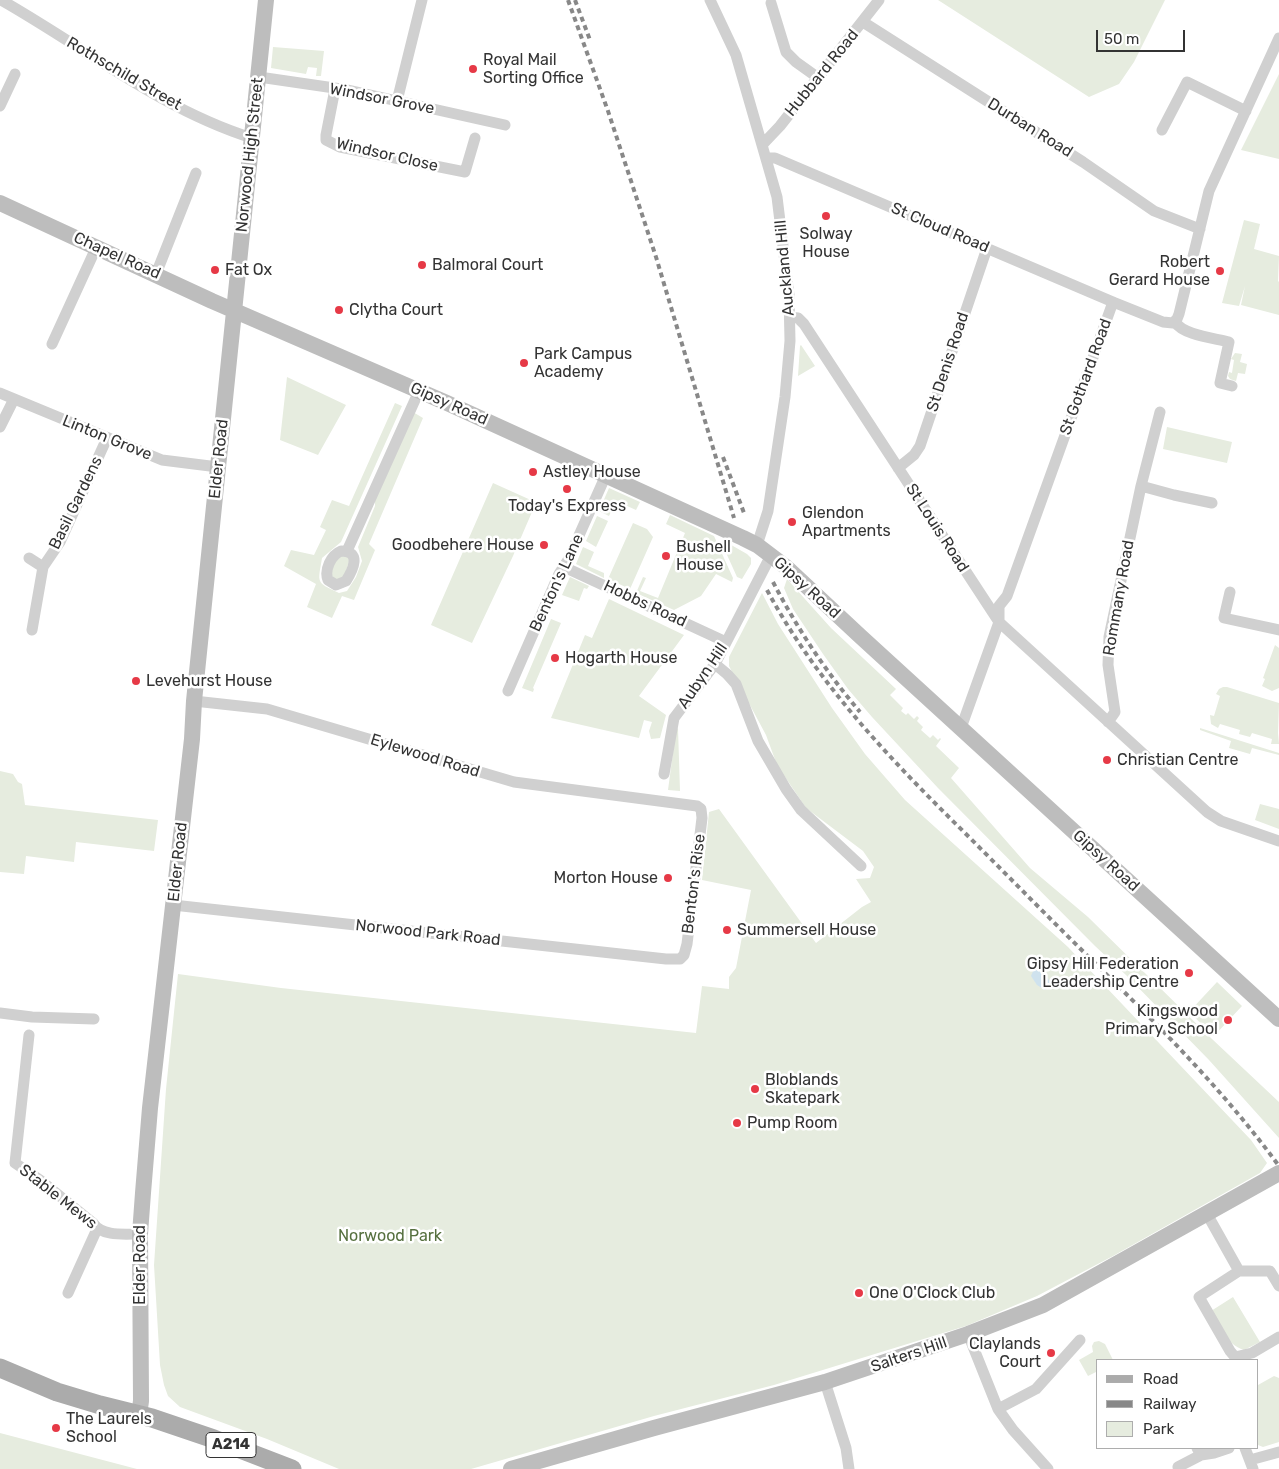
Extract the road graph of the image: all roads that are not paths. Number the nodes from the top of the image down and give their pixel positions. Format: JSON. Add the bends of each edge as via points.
{"nodes":[{"id":1,"x":1,"y":0,"type":"edge"},
{"id":2,"x":266,"y":0,"type":"edge"},
{"id":3,"x":422,"y":0,"type":"edge"},
{"id":4,"x":710,"y":0,"type":"edge"},
{"id":5,"x":879,"y":0,"type":"edge"},
{"id":6,"x":771,"y":3,"type":"dead end"},
{"id":7,"x":862,"y":22,"type":"junction"},
{"id":8,"x":1279,"y":38,"type":"edge"},
{"id":9,"x":1275,"y":54,"type":"edge"},
{"id":10,"x":16,"y":74,"type":"dead end"},
{"id":11,"x":259,"y":76,"type":"junction"},
{"id":12,"x":818,"y":77,"type":"junction"},
{"id":13,"x":335,"y":89,"type":"junction"},
{"id":14,"x":397,"y":101,"type":"junction"},
{"id":15,"x":0,"y":106,"type":"edge"},
{"id":16,"x":1246,"y":111,"type":"junction"},
{"id":17,"x":505,"y":125,"type":"dead end"},
{"id":18,"x":1162,"y":130,"type":"dead end"},
{"id":19,"x":252,"y":138,"type":"junction"},
{"id":20,"x":475,"y":138,"type":"dead end"},
{"id":21,"x":762,"y":145,"type":"junction"},
{"id":22,"x":766,"y":158,"type":"junction"},
{"id":23,"x":196,"y":173,"type":"dead end"},
{"id":24,"x":1,"y":205,"type":"edge"},
{"id":25,"x":1200,"y":229,"type":"junction"},
{"id":26,"x":96,"y":248,"type":"junction"},
{"id":27,"x":987,"y":248,"type":"junction"},
{"id":28,"x":156,"y":274,"type":"junction"},
{"id":29,"x":1113,"y":302,"type":"junction"},
{"id":30,"x":234,"y":309,"type":"junction"},
{"id":31,"x":790,"y":317,"type":"junction"},
{"id":32,"x":1175,"y":322,"type":"junction"},
{"id":33,"x":52,"y":344,"type":"dead end"},
{"id":34,"x":1232,"y":386,"type":"dead end"},
{"id":35,"x":419,"y":391,"type":"junction"},
{"id":36,"x":0,"y":393,"type":"edge"},
{"id":37,"x":14,"y":399,"type":"junction"},
{"id":38,"x":1160,"y":412,"type":"dead end"},
{"id":39,"x":0,"y":427,"type":"edge"},
{"id":40,"x":107,"y":438,"type":"junction"},
{"id":41,"x":218,"y":467,"type":"junction"},
{"id":42,"x":898,"y":468,"type":"junction"},
{"id":43,"x":606,"y":475,"type":"junction"},
{"id":44,"x":1142,"y":486,"type":"junction"},
{"id":45,"x":1212,"y":504,"type":"dead end"},
{"id":46,"x":757,"y":545,"type":"junction"},
{"id":47,"x":347,"y":551,"type":"dead end"},
{"id":48,"x":772,"y":556,"type":"junction"},
{"id":49,"x":29,"y":558,"type":"dead end"},
{"id":50,"x":43,"y":567,"type":"junction"},
{"id":51,"x":564,"y":567,"type":"junction"},
{"id":52,"x":1230,"y":592,"type":"dead end"},
{"id":53,"x":999,"y":622,"type":"junction"},
{"id":54,"x":32,"y":630,"type":"dead end"},
{"id":55,"x":1279,"y":630,"type":"edge"},
{"id":56,"x":726,"y":642,"type":"junction"},
{"id":57,"x":715,"y":664,"type":"junction"},
{"id":58,"x":508,"y":691,"type":"dead end"},
{"id":59,"x":194,"y":701,"type":"junction"},
{"id":60,"x":1108,"y":722,"type":"junction"},
{"id":61,"x":961,"y":728,"type":"junction"},
{"id":62,"x":664,"y":774,"type":"dead end"},
{"id":63,"x":701,"y":809,"type":"joint"},
{"id":64,"x":1279,"y":841,"type":"edge"},
{"id":65,"x":861,"y":866,"type":"dead end"},
{"id":66,"x":173,"y":905,"type":"junction"},
{"id":67,"x":682,"y":958,"type":"joint"},
{"id":68,"x":0,"y":1012,"type":"edge"},
{"id":69,"x":94,"y":1019,"type":"dead end"},
{"id":70,"x":1279,"y":1019,"type":"edge"},
{"id":71,"x":30,"y":1035,"type":"dead end"},
{"id":72,"x":1275,"y":1175,"type":"edge"},
{"id":73,"x":1207,"y":1214,"type":"junction"},
{"id":74,"x":97,"y":1229,"type":"junction"},
{"id":75,"x":140,"y":1234,"type":"junction"},
{"id":76,"x":1279,"y":1262,"type":"edge"},
{"id":77,"x":1239,"y":1271,"type":"junction"},
{"id":78,"x":1270,"y":1271,"type":"junction"},
{"id":79,"x":1279,"y":1286,"type":"edge"},
{"id":80,"x":68,"y":1293,"type":"dead end"},
{"id":81,"x":968,"y":1334,"type":"junction"},
{"id":82,"x":1279,"y":1337,"type":"edge"},
{"id":83,"x":1080,"y":1340,"type":"dead end"},
{"id":84,"x":0,"y":1368,"type":"edge"},
{"id":85,"x":825,"y":1382,"type":"junction"},
{"id":86,"x":998,"y":1409,"type":"junction"},
{"id":87,"x":139,"y":1415,"type":"junction"},
{"id":88,"x":1226,"y":1449,"type":"edge"},
{"id":89,"x":1246,"y":1449,"type":"edge"},
{"id":90,"x":1199,"y":1451,"type":"edge"},
{"id":91,"x":1279,"y":1452,"type":"edge"},
{"id":92,"x":1252,"y":1464,"type":"edge"},
{"id":93,"x":1178,"y":1467,"type":"dead end"},
{"id":94,"x":292,"y":1469,"type":"edge"},
{"id":95,"x":511,"y":1469,"type":"edge"},
{"id":96,"x":849,"y":1469,"type":"edge"},
{"id":97,"x":1048,"y":1469,"type":"edge"}],
"edges":[{"from":1,"to":19,"type":"street","name":"Rothschild Street","via":[[165,101]]},
{"from":2,"to":11,"type":"street","name":"Norwood High Street"},
{"from":3,"to":14,"type":"street"},
{"from":4,"to":21,"type":"street","name":"Auckland Hill","via":[[736,55]]},
{"from":5,"to":7,"type":"street","name":"Hubbard Road"},
{"from":6,"to":12,"type":"street","via":[[786,52]]},
{"from":7,"to":12,"type":"street","name":"Hubbard Road"},
{"from":7,"to":25,"type":"street","name":"Durban Road","via":[[1083,162],[1154,211]]},
{"from":8,"to":9,"type":"street"},
{"from":9,"to":16,"type":"street"},
{"from":10,"to":15,"type":"street"},
{"from":11,"to":13,"type":"street","name":"Windsor Grove"},
{"from":11,"to":19,"type":"street","name":"Norwood High Street"},
{"from":12,"to":21,"type":"street","name":"Hubbard Road"},
{"from":13,"to":14,"type":"street","name":"Windsor Grove"},
{"from":13,"to":20,"type":"street","name":"Windsor Close","via":[[326,140],[340,147],[465,172]]},
{"from":14,"to":17,"type":"street","name":"Windsor Grove"},
{"from":16,"to":18,"type":"street","via":[[1187,82]]},
{"from":16,"to":25,"type":"street","via":[[1209,191]]},
{"from":19,"to":30,"type":"street","name":"Norwood High Street"},
{"from":21,"to":22,"type":"street","name":"Auckland Hill"},
{"from":22,"to":27,"type":"street","name":"St Cloud Road","via":[[781,160]]},
{"from":22,"to":31,"type":"street","name":"Auckland Hill","via":[[780,211]]},
{"from":23,"to":28,"type":"street"},
{"from":24,"to":26,"type":"street","name":"Chapel Road"},
{"from":25,"to":32,"type":"street"},
{"from":26,"to":28,"type":"street","name":"Chapel Road"},
{"from":26,"to":33,"type":"street"},
{"from":27,"to":29,"type":"street","name":"St Cloud Road"},
{"from":27,"to":42,"type":"street","name":"St Denis Road","via":[[920,446]]},
{"from":28,"to":30,"type":"street","name":"Chapel Road"},
{"from":29,"to":32,"type":"street","name":"St Gothard Road","via":[[1163,322]]},
{"from":29,"to":53,"type":"street","name":"St Gothard Road","via":[[1007,596],[998,606]]},
{"from":30,"to":35,"type":"street","name":"Gipsy Road"},
{"from":30,"to":41,"type":"street","name":"Elder Road"},
{"from":31,"to":42,"type":"street","name":"St Louis Road","via":[[798,318],[804,324]]},
{"from":31,"to":46,"type":"street","name":"Auckland Hill","via":[[785,397],[776,462],[766,519]]},
{"from":32,"to":34,"type":"street","name":"St Gothard Road","via":[[1186,331],[1229,342],[1220,383]]},
{"from":35,"to":43,"type":"street","name":"Gipsy Road"},
{"from":35,"to":47,"type":"street"},
{"from":36,"to":37,"type":"street","name":"Linton Grove"},
{"from":37,"to":39,"type":"street"},
{"from":37,"to":40,"type":"street","name":"Linton Grove"},
{"from":38,"to":44,"type":"street","name":"Rommany Road"},
{"from":40,"to":41,"type":"street","name":"Linton Grove","via":[[162,460]]},
{"from":40,"to":50,"type":"street","name":"Basil Gardens","via":[[60,542]]},
{"from":41,"to":59,"type":"street","name":"Elder Road"},
{"from":42,"to":53,"type":"street","name":"St Louis Road"},
{"from":43,"to":46,"type":"street","name":"Gipsy Road"},
{"from":43,"to":51,"type":"street","name":"Benton's Lane"},
{"from":44,"to":45,"type":"street"},
{"from":44,"to":60,"type":"street","name":"Rommany Road","via":[[1109,637],[1108,665],[1115,712]]},
{"from":46,"to":48,"type":"street","name":"Gipsy Road"},
{"from":48,"to":56,"type":"street","name":"Aubyn Hill"},
{"from":48,"to":61,"type":"street","name":"Gipsy Road"},
{"from":49,"to":50,"type":"street","name":"Basil Gardens"},
{"from":50,"to":54,"type":"street","name":"Basil Gardens"},
{"from":51,"to":56,"type":"street","name":"Hobbs Road"},
{"from":51,"to":58,"type":"street","name":"Benton's Lane"},
{"from":52,"to":55,"type":"street","via":[[1224,618]]},
{"from":53,"to":60,"type":"street","name":"St Louis Road"},
{"from":53,"to":61,"type":"street","name":"St Gothard Road"},
{"from":56,"to":57,"type":"street","name":"Aubyn Hill"},
{"from":57,"to":62,"type":"street","name":"Aubyn Hill","via":[[674,718]]},
{"from":57,"to":65,"type":"street","via":[[736,684],[758,740],[801,810]]},
{"from":59,"to":63,"type":"street","name":"Eylewood Road","via":[[267,709],[514,782]]},
{"from":59,"to":66,"type":"street","name":"Elder Road"},
{"from":60,"to":64,"type":"street","via":[[1215,818]]},
{"from":61,"to":70,"type":"street","name":"Gipsy Road"},
{"from":63,"to":67,"type":"street","name":"Benton's Rise","via":[[687,944]]},
{"from":66,"to":67,"type":"street","name":"Norwood Park Road","via":[[666,959]]},
{"from":66,"to":75,"type":"street","name":"Elder Road","via":[[150,1108]]},
{"from":68,"to":69,"type":"street","via":[[32,1017]]},
{"from":71,"to":74,"type":"street","name":"Stable Mews","via":[[15,1163]]},
{"from":72,"to":73,"type":"street","name":"Salters Hill"},
{"from":73,"to":77,"type":"street"},
{"from":73,"to":81,"type":"street","name":"Salters Hill","via":[[1044,1305]]},
{"from":74,"to":75,"type":"street","name":"Stable Mews","via":[[109,1233]]},
{"from":74,"to":80,"type":"street"},
{"from":75,"to":87,"type":"street","name":"Elder Road"},
{"from":76,"to":78,"type":"street"},
{"from":77,"to":78,"type":"street"},
{"from":77,"to":82,"type":"street","via":[[1199,1297],[1230,1351],[1235,1357],[1252,1353]]},
{"from":78,"to":79,"type":"street"},
{"from":81,"to":85,"type":"street","name":"Salters Hill"},
{"from":81,"to":86,"type":"street"},
{"from":83,"to":86,"type":"street","via":[[1036,1389]]},
{"from":84,"to":87,"type":"main road","number":"A214","via":[[68,1396]]},
{"from":85,"to":95,"type":"street","name":"Salters Hill"},
{"from":85,"to":96,"type":"street","via":[[846,1448]]},
{"from":86,"to":97,"type":"street"},
{"from":87,"to":94,"type":"main road","number":"A214"},
{"from":88,"to":90,"type":"street","via":[[1214,1453]]},
{"from":89,"to":92,"type":"street"},
{"from":90,"to":93,"type":"street"},
{"from":91,"to":92,"type":"street"}]}
